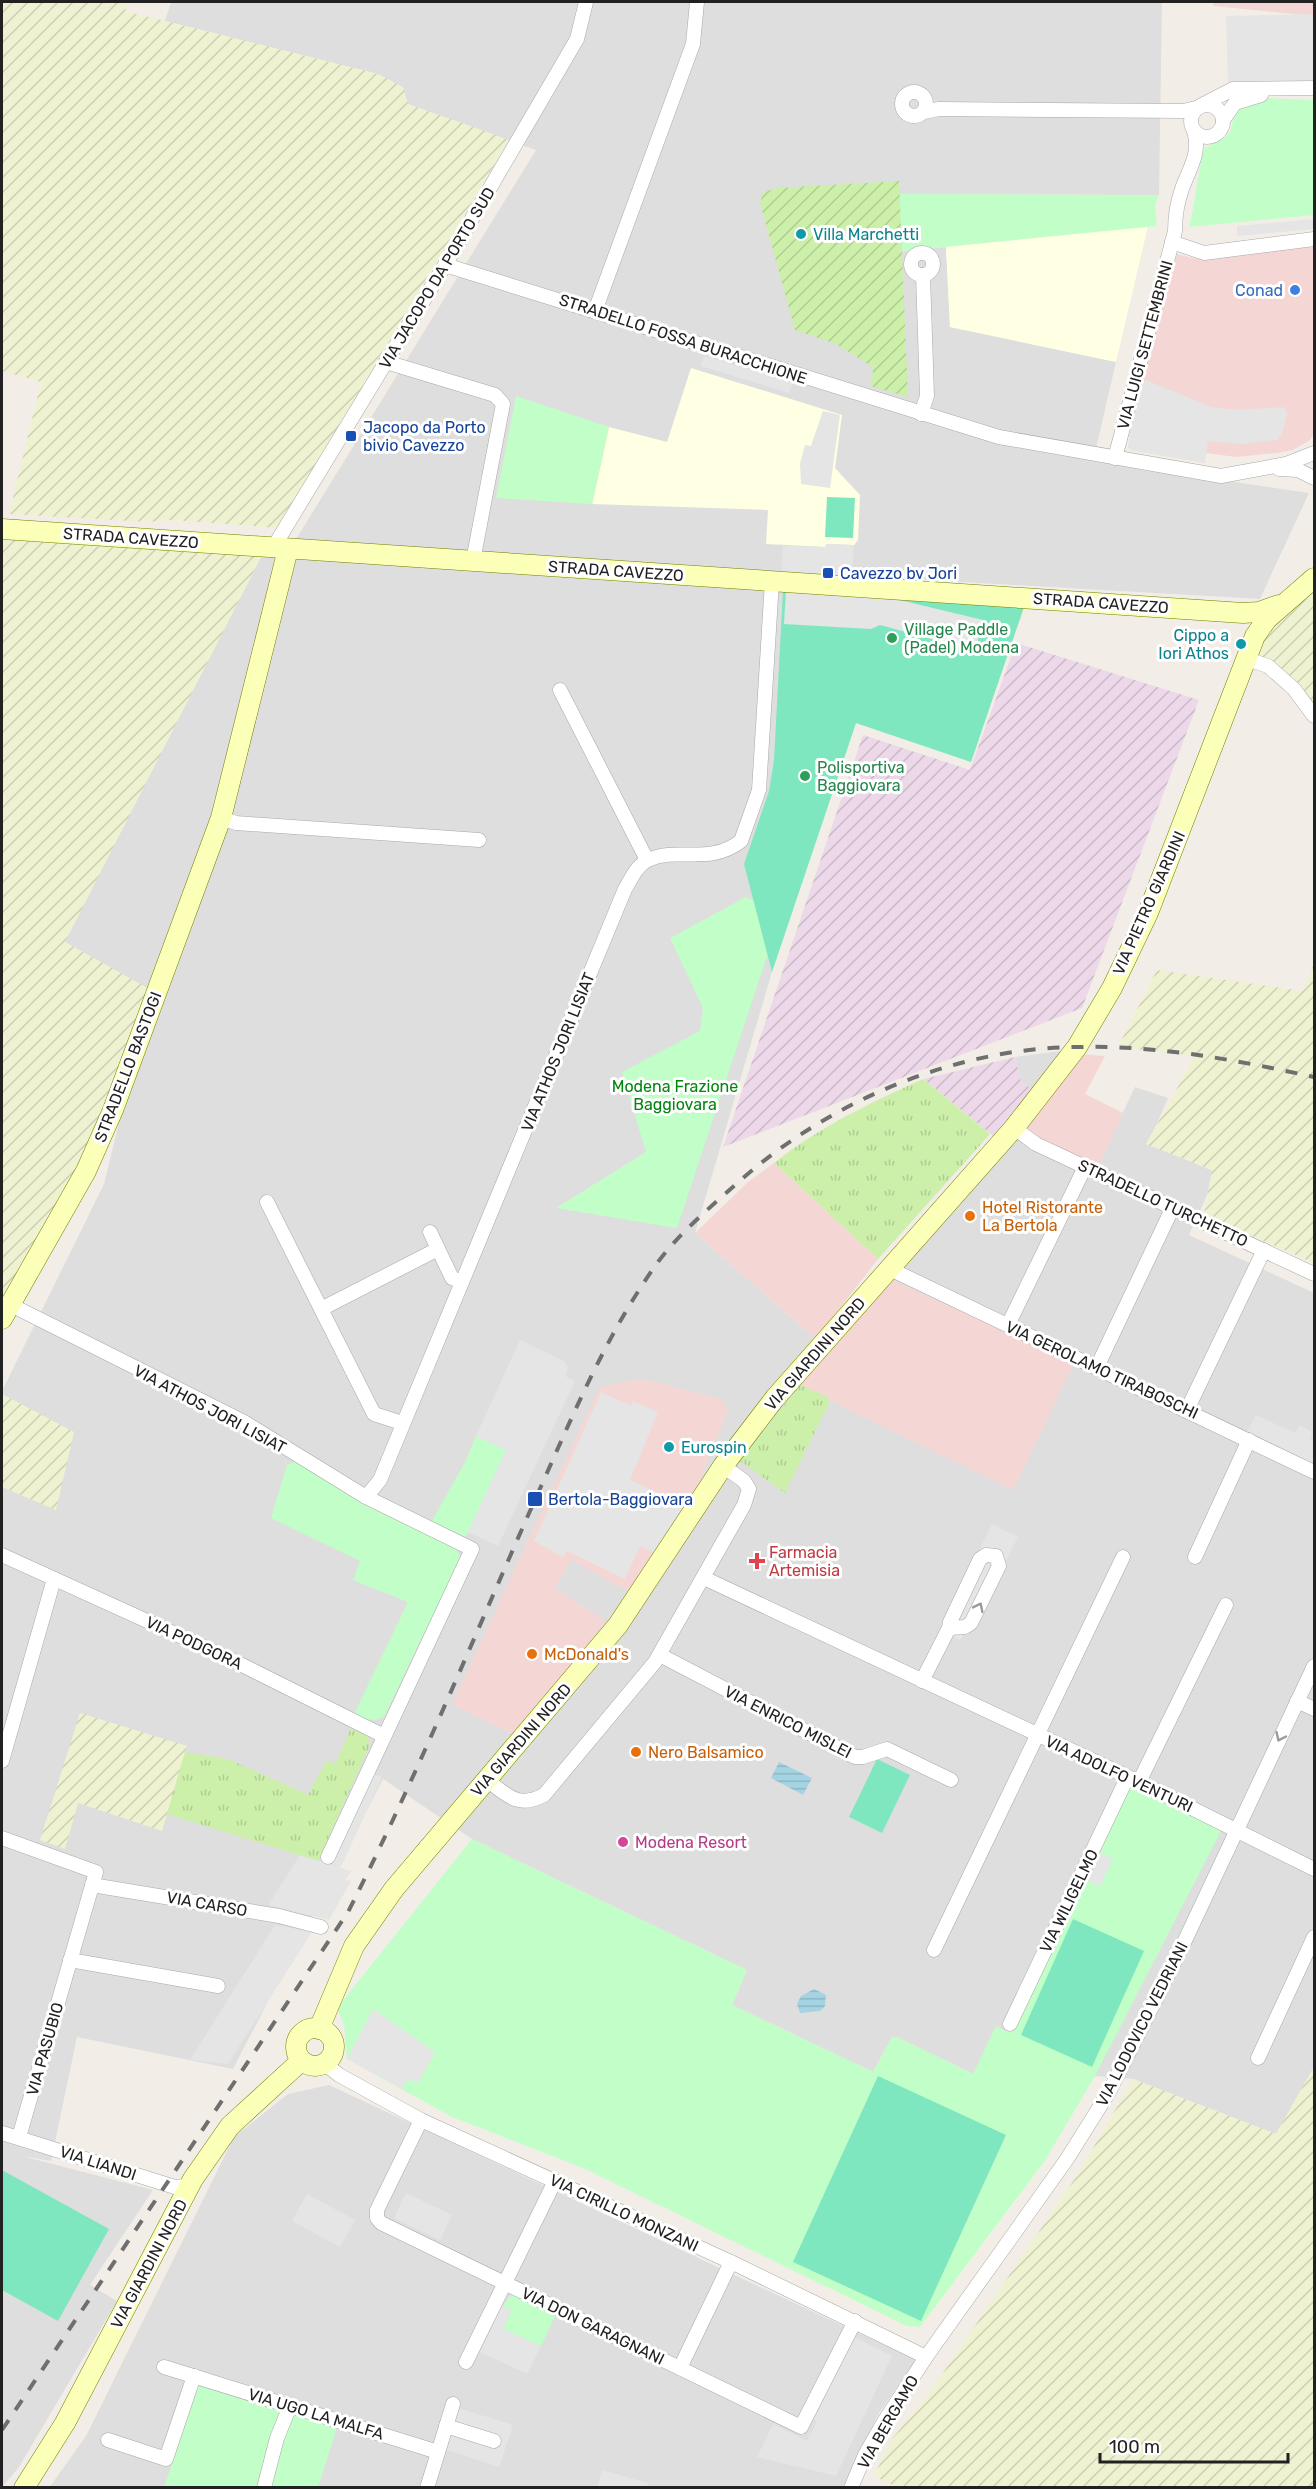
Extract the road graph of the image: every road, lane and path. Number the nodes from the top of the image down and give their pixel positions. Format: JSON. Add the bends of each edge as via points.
{"nodes":[{"id":1,"x":585,"y":2,"type":"edge"},
{"id":2,"x":697,"y":2,"type":"edge"},
{"id":3,"x":1314,"y":88,"type":"edge"},
{"id":4,"x":1314,"y":96,"type":"edge"},
{"id":5,"x":924,"y":106,"type":"dead end"},
{"id":6,"x":1198,"y":107,"type":"junction"},
{"id":7,"x":1172,"y":111,"type":"junction"},
{"id":8,"x":1223,"y":120,"type":"junction"},
{"id":9,"x":1193,"y":129,"type":"junction"},
{"id":10,"x":1210,"y":137,"type":"junction"},
{"id":11,"x":1197,"y":147,"type":"junction"},
{"id":12,"x":1174,"y":236,"type":"junction"},
{"id":13,"x":1314,"y":239,"type":"edge"},
{"id":14,"x":445,"y":265,"type":"junction"},
{"id":15,"x":923,"y":275,"type":"dead end"},
{"id":16,"x":595,"y":311,"type":"junction"},
{"id":17,"x":386,"y":362,"type":"junction"},
{"id":18,"x":921,"y":414,"type":"junction"},
{"id":19,"x":1314,"y":453,"type":"edge"},
{"id":20,"x":1115,"y":458,"type":"junction"},
{"id":21,"x":1256,"y":471,"type":"junction"},
{"id":22,"x":1314,"y":478,"type":"edge"},
{"id":23,"x":2,"y":529,"type":"edge"},
{"id":24,"x":280,"y":548,"type":"junction"},
{"id":25,"x":473,"y":561,"type":"junction"},
{"id":26,"x":1314,"y":578,"type":"edge"},
{"id":27,"x":772,"y":581,"type":"junction"},
{"id":28,"x":1290,"y":601,"type":"junction"},
{"id":29,"x":1230,"y":612,"type":"junction"},
{"id":30,"x":1244,"y":658,"type":"junction"},
{"id":31,"x":560,"y":690,"type":"dead end"},
{"id":32,"x":1314,"y":717,"type":"edge"},
{"id":33,"x":221,"y":818,"type":"junction"},
{"id":34,"x":479,"y":840,"type":"dead end"},
{"id":35,"x":646,"y":860,"type":"junction"},
{"id":36,"x":1014,"y":1128,"type":"junction"},
{"id":37,"x":1085,"y":1167,"type":"junction"},
{"id":38,"x":267,"y":1203,"type":"dead end"},
{"id":39,"x":1173,"y":1208,"type":"junction"},
{"id":40,"x":430,"y":1232,"type":"dead end"},
{"id":41,"x":438,"y":1249,"type":"junction"},
{"id":42,"x":1264,"y":1250,"type":"junction"},
{"id":43,"x":890,"y":1269,"type":"junction"},
{"id":44,"x":1314,"y":1274,"type":"edge"},
{"id":45,"x":462,"y":1282,"type":"junction"},
{"id":46,"x":321,"y":1309,"type":"junction"},
{"id":47,"x":5,"y":1311,"type":"edge"},
{"id":48,"x":1008,"y":1326,"type":"junction"},
{"id":49,"x":1097,"y":1367,"type":"junction"},
{"id":50,"x":1187,"y":1410,"type":"junction"},
{"id":51,"x":402,"y":1423,"type":"junction"},
{"id":52,"x":1249,"y":1440,"type":"junction"},
{"id":53,"x":723,"y":1466,"type":"junction"},
{"id":54,"x":1314,"y":1472,"type":"edge"},
{"id":55,"x":366,"y":1497,"type":"junction"},
{"id":56,"x":2,"y":1555,"type":"edge"},
{"id":57,"x":1123,"y":1557,"type":"dead end"},
{"id":58,"x":1195,"y":1557,"type":"dead end"},
{"id":59,"x":704,"y":1578,"type":"junction"},
{"id":60,"x":54,"y":1579,"type":"junction"},
{"id":61,"x":1226,"y":1605,"type":"dead end"},
{"id":62,"x":949,"y":1628,"type":"junction"},
{"id":63,"x":660,"y":1655,"type":"junction"},
{"id":64,"x":1314,"y":1666,"type":"edge"},
{"id":65,"x":922,"y":1681,"type":"junction"},
{"id":66,"x":1297,"y":1701,"type":"junction"},
{"id":67,"x":1314,"y":1710,"type":"edge"},
{"id":68,"x":1037,"y":1735,"type":"junction"},
{"id":69,"x":384,"y":1736,"type":"junction"},
{"id":70,"x":2,"y":1761,"type":"edge"},
{"id":71,"x":487,"y":1780,"type":"junction"},
{"id":72,"x":951,"y":1780,"type":"dead end"},
{"id":73,"x":1133,"y":1780,"type":"junction"},
{"id":74,"x":1236,"y":1829,"type":"junction"},
{"id":75,"x":2,"y":1838,"type":"edge"},
{"id":76,"x":328,"y":1857,"type":"dead end"},
{"id":77,"x":1314,"y":1869,"type":"edge"},
{"id":78,"x":94,"y":1878,"type":"junction"},
{"id":79,"x":321,"y":1927,"type":"dead end"},
{"id":80,"x":1314,"y":1937,"type":"edge"},
{"id":81,"x":934,"y":1950,"type":"dead end"},
{"id":82,"x":70,"y":1960,"type":"junction"},
{"id":83,"x":218,"y":1986,"type":"dead end"},
{"id":84,"x":1010,"y":2024,"type":"dead end"},
{"id":85,"x":320,"y":2029,"type":"junction"},
{"id":86,"x":1258,"y":2058,"type":"dead end"},
{"id":87,"x":301,"y":2061,"type":"junction"},
{"id":88,"x":325,"y":2064,"type":"junction"},
{"id":89,"x":421,"y":2120,"type":"junction"},
{"id":90,"x":2,"y":2133,"type":"edge"},
{"id":91,"x":19,"y":2138,"type":"junction"},
{"id":92,"x":193,"y":2179,"type":"junction"},
{"id":93,"x":555,"y":2181,"type":"junction"},
{"id":94,"x":731,"y":2262,"type":"junction"},
{"id":95,"x":506,"y":2283,"type":"junction"},
{"id":96,"x":855,"y":2321,"type":"junction"},
{"id":97,"x":926,"y":2357,"type":"junction"},
{"id":98,"x":466,"y":2362,"type":"dead end"},
{"id":99,"x":164,"y":2367,"type":"dead end"},
{"id":100,"x":680,"y":2368,"type":"junction"},
{"id":101,"x":194,"y":2376,"type":"junction"},
{"id":102,"x":453,"y":2404,"type":"dead end"},
{"id":103,"x":290,"y":2406,"type":"junction"},
{"id":104,"x":446,"y":2426,"type":"junction"},
{"id":105,"x":108,"y":2440,"type":"dead end"},
{"id":106,"x":494,"y":2441,"type":"dead end"},
{"id":107,"x":438,"y":2452,"type":"junction"},
{"id":108,"x":24,"y":2487,"type":"edge"},
{"id":109,"x":264,"y":2487,"type":"edge"},
{"id":110,"x":427,"y":2487,"type":"edge"},
{"id":111,"x":852,"y":2487,"type":"edge"}],
"edges":[{"from":1,"to":14,"type":"street","name":"VIA JACOPO DA PORTO SUD","via":[[577,39]]},
{"from":2,"to":16,"type":"street","via":[[693,44]]},
{"from":3,"to":6,"type":"street","via":[[1233,90]]},
{"from":4,"to":8,"type":"street","via":[[1249,97],[1235,103]]},
{"from":5,"to":7,"type":"street"},
{"from":6,"to":7,"type":"street"},
{"from":6,"to":8,"type":"street","via":[[1216,107]]},
{"from":6,"to":9,"type":"street","via":[[1191,117]]},
{"from":7,"to":9,"type":"street"},
{"from":8,"to":10,"type":"street","via":[[1218,132]]},
{"from":9,"to":10,"type":"street"},
{"from":9,"to":11,"type":"street","name":"VIA LUIGI SETTEMBRINI"},
{"from":10,"to":11,"type":"street"},
{"from":11,"to":12,"type":"street","name":"VIA LUIGI SETTEMBRINI","via":[[1175,216]]},
{"from":12,"to":13,"type":"street","via":[[1204,252]]},
{"from":12,"to":20,"type":"street","name":"VIA LUIGI SETTEMBRINI"},
{"from":14,"to":16,"type":"street","name":"STRADELLO FOSSA BURACCHIONE"},
{"from":14,"to":17,"type":"street","name":"VIA JACOPO DA PORTO SUD"},
{"from":15,"to":18,"type":"street","via":[[927,396]]},
{"from":16,"to":18,"type":"street","name":"STRADELLO FOSSA BURACCHIONE"},
{"from":17,"to":24,"type":"street","name":"VIA JACOPO DA PORTO SUD"},
{"from":17,"to":25,"type":"street","via":[[495,395],[503,405]]},
{"from":18,"to":20,"type":"street","name":"STRADELLO FOSSA BURACCHIONE","via":[[999,437]]},
{"from":19,"to":21,"type":"street"},
{"from":20,"to":21,"type":"street","name":"STRADELLO FOSSA BURACCHIONE","via":[[1221,476]]},
{"from":21,"to":22,"type":"street","via":[[1298,470]]},
{"from":23,"to":24,"type":"main road","name":"STRADA CAVEZZO"},
{"from":24,"to":25,"type":"main road","name":"STRADA CAVEZZO"},
{"from":24,"to":33,"type":"main road","name":"STRADELLO BASTOGI"},
{"from":25,"to":27,"type":"main road","name":"STRADA CAVEZZO"},
{"from":26,"to":28,"type":"main road","name":"VIA PIETRO GIARDINI"},
{"from":27,"to":29,"type":"main road","name":"STRADA CAVEZZO"},
{"from":27,"to":35,"type":"street","via":[[759,790],[741,841],[719,854]]},
{"from":28,"to":29,"type":"main road","name":"STRADA CAVEZZO","via":[[1259,612]]},
{"from":28,"to":30,"type":"main road","name":"VIA PIETRO GIARDINI","via":[[1267,619]]},
{"from":29,"to":30,"type":"main road","via":[[1245,628]]},
{"from":30,"to":32,"type":"street","via":[[1268,666],[1294,689]]},
{"from":30,"to":36,"type":"main road","name":"VIA PIETRO GIARDINI","via":[[1148,913],[1112,988],[1077,1047]]},
{"from":31,"to":35,"type":"street"},
{"from":33,"to":34,"type":"street","via":[[236,823]]},
{"from":33,"to":47,"type":"main road","name":"STRADELLO BASTOGI","via":[[113,1110],[86,1171]]},
{"from":35,"to":45,"type":"street","name":"VIA ATHOS JORI LISIAT","via":[[625,889]]},
{"from":36,"to":37,"type":"street","name":"STRADELLO TURCHETTO","via":[[1036,1144]]},
{"from":36,"to":43,"type":"main road","name":"VIA GIARDINI NORD"},
{"from":37,"to":39,"type":"street","name":"STRADELLO TURCHETTO"},
{"from":37,"to":48,"type":"street"},
{"from":38,"to":46,"type":"street"},
{"from":39,"to":42,"type":"street","name":"STRADELLO TURCHETTO"},
{"from":39,"to":49,"type":"street"},
{"from":40,"to":41,"type":"street"},
{"from":41,"to":45,"type":"street","via":[[452,1278]]},
{"from":41,"to":46,"type":"street"},
{"from":42,"to":44,"type":"street","name":"STRADELLO TURCHETTO"},
{"from":42,"to":50,"type":"street"},
{"from":43,"to":48,"type":"street","name":"VIA GEROLAMO TIRABOSCHI"},
{"from":43,"to":53,"type":"main road","name":"VIA GIARDINI NORD","via":[[803,1364]]},
{"from":45,"to":51,"type":"street","name":"VIA ATHOS JORI LISIAT"},
{"from":46,"to":51,"type":"street","via":[[374,1414]]},
{"from":47,"to":55,"type":"street","name":"VIA ATHOS JORI LISIAT","via":[[244,1422]]},
{"from":48,"to":49,"type":"street","name":"VIA GEROLAMO TIRABOSCHI"},
{"from":49,"to":50,"type":"street","name":"VIA GEROLAMO TIRABOSCHI"},
{"from":50,"to":52,"type":"street","name":"VIA GEROLAMO TIRABOSCHI"},
{"from":51,"to":55,"type":"street","name":"VIA ATHOS JORI LISIAT","via":[[380,1480]]},
{"from":52,"to":54,"type":"street","name":"VIA GEROLAMO TIRABOSCHI"},
{"from":52,"to":58,"type":"street"},
{"from":53,"to":59,"type":"street","via":[[749,1489]]},
{"from":53,"to":71,"type":"main road","name":"VIA GIARDINI NORD","via":[[618,1625]]},
{"from":55,"to":69,"type":"street","via":[[472,1549]]},
{"from":56,"to":60,"type":"street","name":"VIA PODGORA"},
{"from":57,"to":68,"type":"street"},
{"from":59,"to":63,"type":"street"},
{"from":59,"to":65,"type":"street","name":"VIA ADOLFO VENTURI"},
{"from":60,"to":69,"type":"street","name":"VIA PODGORA","via":[[224,1656]]},
{"from":60,"to":70,"type":"street"},
{"from":61,"to":73,"type":"street","name":"VIA WILIGELMO"},
{"from":62,"to":62,"type":"street","one_way":true,"via":[[971,1623],[999,1566],[996,1556],[980,1559]]},
{"from":62,"to":65,"type":"street"},
{"from":63,"to":71,"type":"street","via":[[544,1795],[515,1800]]},
{"from":63,"to":72,"type":"street","name":"VIA ENRICO MISLEI","via":[[855,1757],[887,1749]]},
{"from":64,"to":66,"type":"street","name":"VIA LODOVICO VEDRIANI"},
{"from":65,"to":68,"type":"street","name":"VIA ADOLFO VENTURI"},
{"from":66,"to":67,"type":"street"},
{"from":66,"to":74,"type":"street","name":"VIA LODOVICO VEDRIANI","one_way":true},
{"from":68,"to":73,"type":"street","name":"VIA ADOLFO VENTURI"},
{"from":68,"to":81,"type":"street"},
{"from":69,"to":76,"type":"street"},
{"from":71,"to":85,"type":"main road","name":"VIA GIARDINI NORD","via":[[394,1889],[354,1946]]},
{"from":73,"to":74,"type":"street","name":"VIA ADOLFO VENTURI"},
{"from":73,"to":84,"type":"street","name":"VIA WILIGELMO"},
{"from":74,"to":77,"type":"street","name":"VIA ADOLFO VENTURI"},
{"from":74,"to":97,"type":"street","name":"VIA LODOVICO VEDRIANI","via":[[1180,1951],[1108,2092],[1067,2159]]},
{"from":75,"to":78,"type":"street","name":"VIA CARSO"},
{"from":78,"to":79,"type":"street","name":"VIA CARSO"},
{"from":78,"to":82,"type":"street","name":"VIA PASUBIO"},
{"from":80,"to":86,"type":"street"},
{"from":82,"to":83,"type":"street"},
{"from":82,"to":91,"type":"street","name":"VIA PASUBIO"},
{"from":85,"to":87,"type":"main road","via":[[309,2029],[300,2036],[296,2046]]},
{"from":85,"to":88,"type":"main road","via":[[333,2042],[333,2054]]},
{"from":87,"to":88,"type":"main road","via":[[312,2066]]},
{"from":87,"to":92,"type":"main road","name":"VIA GIARDINI NORD","via":[[230,2126]]},
{"from":88,"to":89,"type":"street","name":"VIA CIRILLO MONZANI"},
{"from":89,"to":93,"type":"street","name":"VIA CIRILLO MONZANI"},
{"from":89,"to":95,"type":"street","name":"VIA DON GARAGNANI","via":[[376,2210],[377,2218]]},
{"from":90,"to":91,"type":"street","name":"VIA LIANDI"},
{"from":91,"to":92,"type":"street","name":"VIA LIANDI","via":[[175,2187],[185,2186]]},
{"from":92,"to":108,"type":"main road","name":"VIA GIARDINI NORD","via":[[64,2423]]},
{"from":93,"to":94,"type":"street","name":"VIA CIRILLO MONZANI"},
{"from":93,"to":95,"type":"street"},
{"from":94,"to":96,"type":"street","name":"VIA CIRILLO MONZANI"},
{"from":94,"to":100,"type":"street"},
{"from":95,"to":98,"type":"street"},
{"from":95,"to":100,"type":"street","name":"VIA DON GARAGNANI"},
{"from":96,"to":97,"type":"street","name":"VIA CIRILLO MONZANI"},
{"from":96,"to":100,"type":"street","name":"VIA DON GARAGNANI","via":[[801,2427]]},
{"from":97,"to":111,"type":"street","name":"VIA BERGAMO","via":[[865,2455]]},
{"from":99,"to":101,"type":"street","name":"VIA UGO LA MALFA"},
{"from":101,"to":103,"type":"street","name":"VIA UGO LA MALFA"},
{"from":101,"to":105,"type":"street","via":[[166,2459]]},
{"from":102,"to":104,"type":"street"},
{"from":103,"to":107,"type":"street","name":"VIA UGO LA MALFA"},
{"from":103,"to":109,"type":"street"},
{"from":104,"to":106,"type":"street"},
{"from":104,"to":107,"type":"street"},
{"from":107,"to":110,"type":"street"}]}
